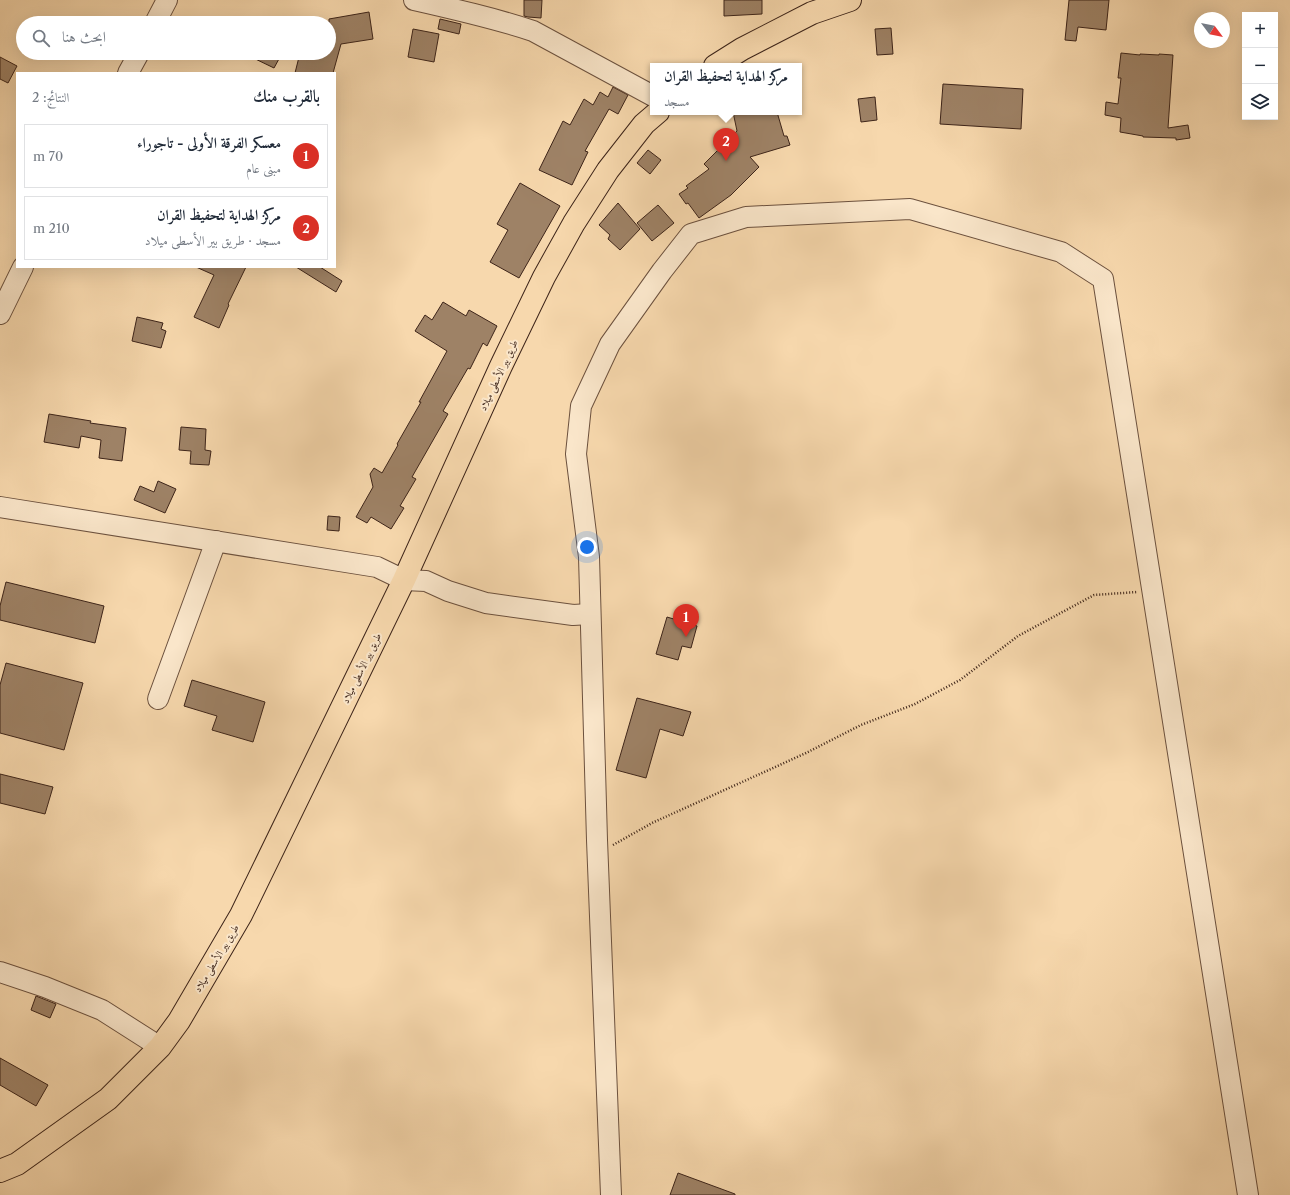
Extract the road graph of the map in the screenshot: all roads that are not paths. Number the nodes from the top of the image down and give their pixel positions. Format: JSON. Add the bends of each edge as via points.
{"nodes":[{"id":1,"x":167,"y":0,"type":"edge"},
{"id":2,"x":414,"y":0,"type":"edge"},
{"id":3,"x":850,"y":0,"type":"edge"},
{"id":4,"x":159,"y":16,"type":"edge"},
{"id":5,"x":135,"y":60,"type":"edge"},
{"id":6,"x":720,"y":63,"type":"edge"},
{"id":7,"x":129,"y":72,"type":"edge"},
{"id":8,"x":650,"y":94,"type":"edge"},
{"id":9,"x":654,"y":115,"type":"edge"},
{"id":10,"x":23,"y":268,"type":"edge"},
{"id":11,"x":0,"y":314,"type":"edge"},
{"id":12,"x":0,"y":507,"type":"edge"},
{"id":13,"x":216,"y":541,"type":"junction"},
{"id":14,"x":404,"y":580,"type":"junction"},
{"id":15,"x":590,"y":614,"type":"junction"},
{"id":16,"x":158,"y":699,"type":"dead end"},
{"id":17,"x":0,"y":972,"type":"edge"},
{"id":18,"x":160,"y":1047,"type":"junction"},
{"id":19,"x":0,"y":1172,"type":"edge"},
{"id":20,"x":611,"y":1195,"type":"edge"},
{"id":21,"x":1248,"y":1195,"type":"edge"}],
"edges":[{"from":1,"to":4,"type":"street"},
{"from":2,"to":8,"type":"street","via":[[533,31]]},
{"from":3,"to":6,"type":"main road","via":[[812,12]]},
{"from":5,"to":7,"type":"street"},
{"from":9,"to":14,"type":"main road","name":"طريق بير الأسطى ميلاد","via":[[644,124],[608,170],[544,277]]},
{"from":10,"to":11,"type":"street"},
{"from":12,"to":13,"type":"street"},
{"from":13,"to":14,"type":"street","via":[[377,567]]},
{"from":13,"to":16,"type":"street"},
{"from":14,"to":15,"type":"street","via":[[426,581],[486,603],[573,616]]},
{"from":14,"to":18,"type":"main road","name":"طريق بير الأسطى ميلاد","via":[[241,915],[179,1021]]},
{"from":15,"to":20,"type":"street"},
{"from":15,"to":21,"type":"street","via":[[589,557],[576,454],[581,406],[610,344],[691,234],[746,218],[910,209],[1061,252],[1103,279]]},
{"from":17,"to":18,"type":"street","via":[[102,1010]]},
{"from":18,"to":19,"type":"main road","name":"طريق بير الأسطى ميلاد","via":[[108,1099],[16,1164]]}]}
